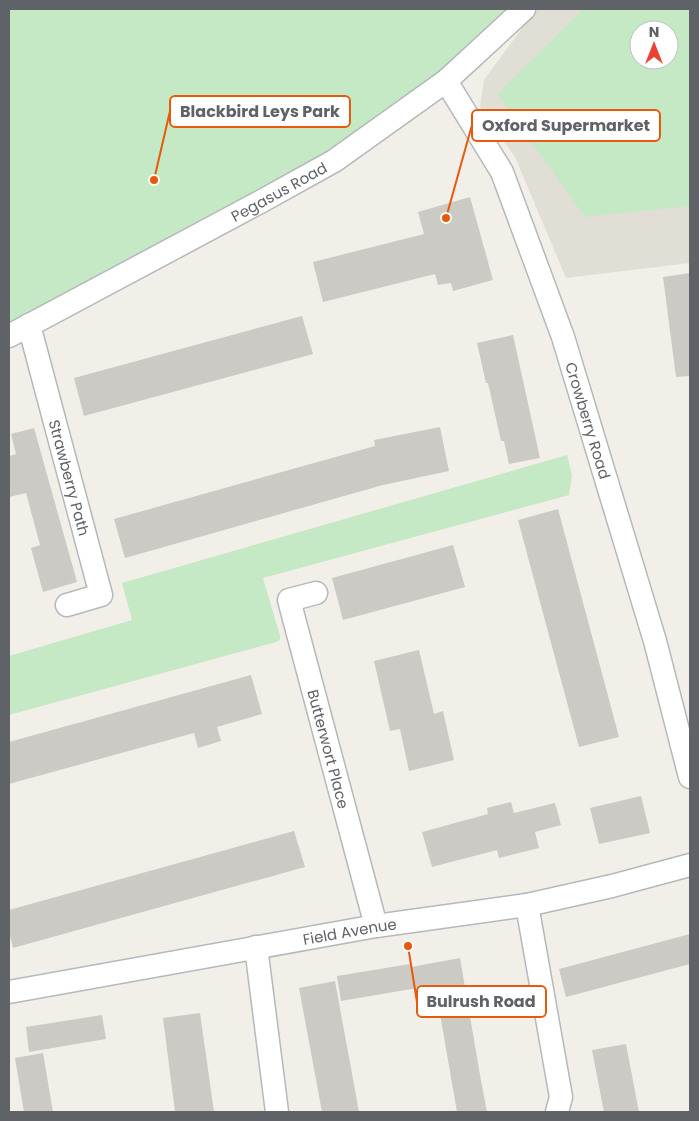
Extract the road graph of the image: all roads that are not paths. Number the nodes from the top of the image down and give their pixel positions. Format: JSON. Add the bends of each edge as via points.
{"nodes":[{"id":1,"x":524,"y":9,"type":"edge"},
{"id":2,"x":446,"y":81,"type":"junction"},
{"id":3,"x":29,"y":325,"type":"junction"},
{"id":4,"x":9,"y":336,"type":"edge"},
{"id":5,"x":316,"y":593,"type":"dead end"},
{"id":6,"x":68,"y":605,"type":"dead end"},
{"id":7,"x":690,"y":776,"type":"edge"},
{"id":8,"x":690,"y":865,"type":"edge"},
{"id":9,"x":527,"y":905,"type":"junction"},
{"id":10,"x":376,"y":926,"type":"junction"},
{"id":11,"x":256,"y":948,"type":"junction"},
{"id":12,"x":9,"y":992,"type":"edge"},
{"id":13,"x":277,"y":1112,"type":"edge"},
{"id":14,"x":557,"y":1112,"type":"edge"}],
"edges":[{"from":1,"to":2,"type":"street","name":"Pegasus Road"},
{"from":2,"to":3,"type":"street","name":"Pegasus Road","via":[[334,161]]},
{"from":2,"to":7,"type":"street","name":"Crowberry Road","via":[[502,172],[563,337],[655,641]]},
{"from":3,"to":4,"type":"street","name":"Pegasus Road"},
{"from":3,"to":6,"type":"street","name":"Strawberry Path","via":[[101,595]]},
{"from":5,"to":10,"type":"street","name":"Butterwort Place","via":[[289,600]]},
{"from":8,"to":9,"type":"street","name":"Field Avenue"},
{"from":9,"to":10,"type":"street","name":"Field Avenue"},
{"from":9,"to":14,"type":"street","via":[[561,1097]]},
{"from":10,"to":11,"type":"street","name":"Field Avenue"},
{"from":11,"to":12,"type":"street","name":"Field Avenue"},
{"from":11,"to":13,"type":"street"}]}
